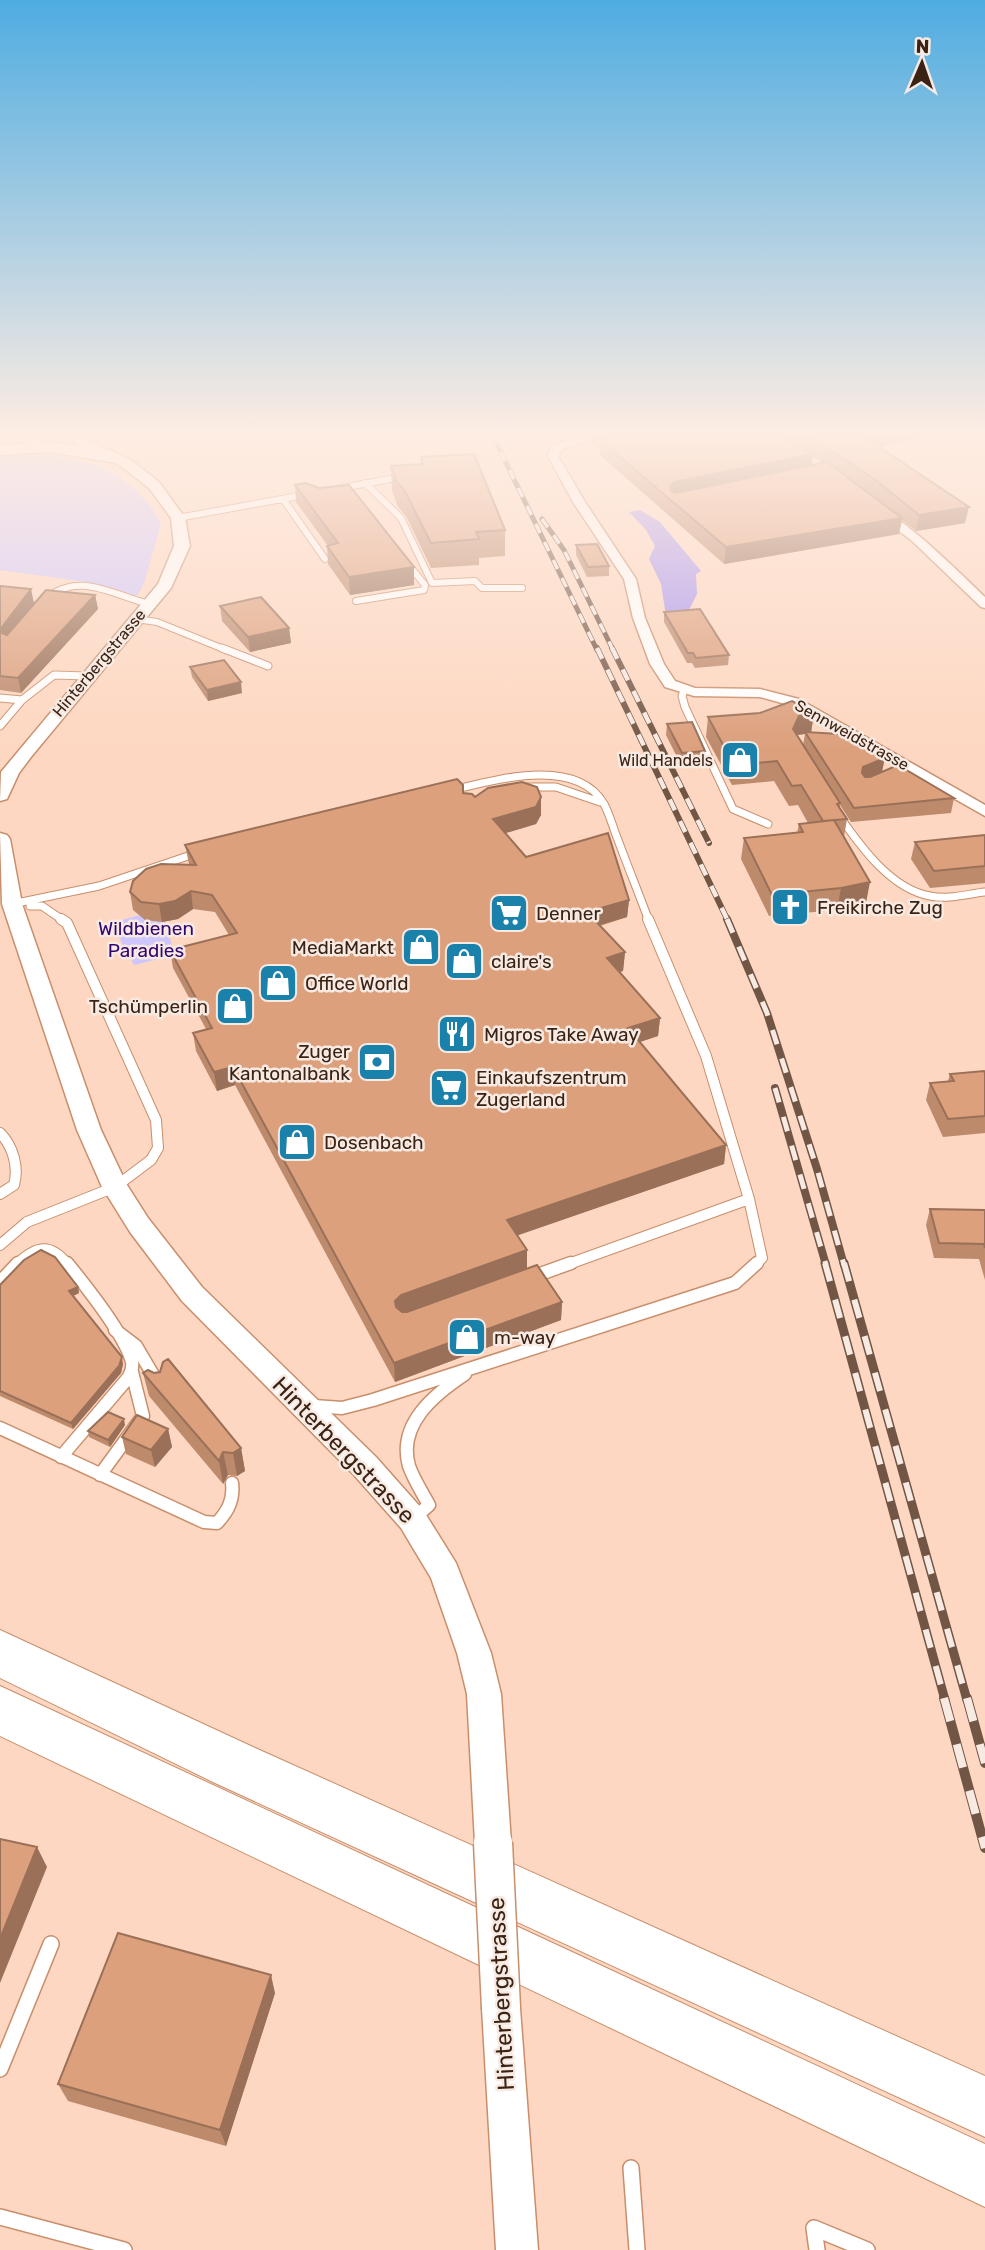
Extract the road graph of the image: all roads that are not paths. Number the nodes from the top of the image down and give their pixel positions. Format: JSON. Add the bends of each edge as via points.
{"nodes":[{"id":1,"x":182,"y":539,"type":"edge"},
{"id":2,"x":311,"y":539,"type":"edge"},
{"id":3,"x":411,"y":539,"type":"edge"},
{"id":4,"x":603,"y":539,"type":"edge"},
{"id":5,"x":916,"y":539,"type":"edge"},
{"id":6,"x":401,"y":556,"type":"edge"},
{"id":7,"x":325,"y":559,"type":"edge"},
{"id":8,"x":522,"y":587,"type":"dead end"},
{"id":9,"x":356,"y":601,"type":"dead end"},
{"id":10,"x":149,"y":604,"type":"junction"},
{"id":11,"x":985,"y":604,"type":"edge"},
{"id":12,"x":41,"y":605,"type":"edge"},
{"id":13,"x":136,"y":619,"type":"junction"},
{"id":14,"x":268,"y":666,"type":"dead end"},
{"id":15,"x":87,"y":676,"type":"junction"},
{"id":16,"x":684,"y":690,"type":"junction"},
{"id":17,"x":0,"y":698,"type":"edge"},
{"id":18,"x":22,"y":700,"type":"junction"},
{"id":19,"x":0,"y":726,"type":"edge"},
{"id":20,"x":1,"y":788,"type":"edge"},
{"id":21,"x":517,"y":789,"type":"edge"},
{"id":22,"x":437,"y":794,"type":"edge"},
{"id":23,"x":604,"y":804,"type":"junction"},
{"id":24,"x":985,"y":811,"type":"edge"},
{"id":25,"x":838,"y":813,"type":"edge"},
{"id":26,"x":768,"y":824,"type":"dead end"},
{"id":27,"x":0,"y":839,"type":"edge"},
{"id":28,"x":212,"y":849,"type":"edge"},
{"id":29,"x":985,"y":892,"type":"edge"},
{"id":30,"x":12,"y":904,"type":"junction"},
{"id":31,"x":0,"y":1133,"type":"edge"},
{"id":32,"x":116,"y":1187,"type":"junction"},
{"id":33,"x":0,"y":1194,"type":"edge"},
{"id":34,"x":749,"y":1199,"type":"junction"},
{"id":35,"x":3,"y":1238,"type":"edge"},
{"id":36,"x":521,"y":1281,"type":"edge"},
{"id":37,"x":0,"y":1282,"type":"edge"},
{"id":38,"x":114,"y":1330,"type":"junction"},
{"id":39,"x":474,"y":1369,"type":"junction"},
{"id":40,"x":132,"y":1372,"type":"junction"},
{"id":41,"x":160,"y":1388,"type":"edge"},
{"id":42,"x":300,"y":1405,"type":"junction"},
{"id":43,"x":0,"y":1428,"type":"edge"},
{"id":44,"x":61,"y":1457,"type":"junction"},
{"id":45,"x":100,"y":1475,"type":"junction"},
{"id":46,"x":233,"y":1483,"type":"dead end"},
{"id":47,"x":412,"y":1519,"type":"junction"},
{"id":48,"x":0,"y":1653,"type":"edge"},
{"id":49,"x":0,"y":1710,"type":"edge"},
{"id":50,"x":51,"y":1944,"type":"dead end"},
{"id":51,"x":0,"y":2069,"type":"edge"},
{"id":52,"x":985,"y":2107,"type":"edge"},
{"id":53,"x":631,"y":2168,"type":"dead end"},
{"id":54,"x":985,"y":2176,"type":"edge"},
{"id":55,"x":0,"y":2217,"type":"edge"},
{"id":56,"x":124,"y":2250,"type":"edge"},
{"id":57,"x":517,"y":2250,"type":"edge"},
{"id":58,"x":637,"y":2250,"type":"edge"},
{"id":59,"x":817,"y":2250,"type":"edge"},
{"id":60,"x":867,"y":2250,"type":"edge"}],
"edges":[{"from":1,"to":10,"type":"street","name":"Hinterbergstrasse","via":[[180,556]]},
{"from":2,"to":7,"type":"lane"},
{"from":3,"to":8,"type":"lane","via":[[432,583],[475,581],[482,588]]},
{"from":4,"to":16,"type":"street","via":[[630,579],[657,664],[670,684]]},
{"from":5,"to":11,"type":"street"},
{"from":6,"to":9,"type":"lane","via":[[425,585],[424,590]]},
{"from":10,"to":12,"type":"lane","via":[[74,584],[56,589]]},
{"from":10,"to":13,"type":"street","name":"Hinterbergstrasse"},
{"from":13,"to":14,"type":"lane","via":[[157,622]]},
{"from":13,"to":15,"type":"street","name":"Hinterbergstrasse"},
{"from":15,"to":18,"type":"lane","via":[[54,676]]},
{"from":15,"to":20,"type":"street","name":"Hinterbergstrasse"},
{"from":16,"to":24,"type":"street","name":"Sennweidstrasse","via":[[777,696],[815,713],[901,769]]},
{"from":16,"to":26,"type":"lane","via":[[685,707],[733,809]]},
{"from":17,"to":18,"type":"lane"},
{"from":18,"to":19,"type":"lane"},
{"from":21,"to":23,"type":"lane","via":[[556,787]]},
{"from":22,"to":23,"type":"lane","via":[[504,778],[557,777],[587,786]]},
{"from":23,"to":34,"type":"lane","via":[[706,1056]]},
{"from":25,"to":29,"type":"lane","via":[[852,836],[908,887],[925,896]]},
{"from":27,"to":30,"type":"street","name":"Hinterbergstrasse"},
{"from":28,"to":30,"type":"lane","via":[[99,886]]},
{"from":30,"to":32,"type":"street","name":"Hinterbergstrasse","via":[[89,1129]]},
{"from":30,"to":32,"type":"lane","via":[[42,906],[67,923],[156,1120],[156,1154]]},
{"from":31,"to":33,"type":"lane","via":[[6,1138],[17,1175],[14,1185]]},
{"from":32,"to":35,"type":"lane","via":[[39,1217]]},
{"from":32,"to":42,"type":"street","name":"Hinterbergstrasse","via":[[192,1294]]},
{"from":34,"to":36,"type":"lane"},
{"from":34,"to":39,"type":"lane","via":[[762,1258],[735,1283]]},
{"from":37,"to":38,"type":"lane","via":[[32,1252],[51,1249]]},
{"from":38,"to":40,"type":"lane","via":[[131,1360]]},
{"from":38,"to":41,"type":"lane","via":[[127,1336],[143,1354]]},
{"from":39,"to":42,"type":"lane","via":[[342,1408]]},
{"from":39,"to":47,"type":"lane","via":[[443,1389],[412,1427],[407,1444],[409,1462],[429,1505]]},
{"from":40,"to":44,"type":"lane"},
{"from":40,"to":45,"type":"lane","via":[[143,1416]]},
{"from":42,"to":47,"type":"street","name":"Hinterbergstrasse","via":[[365,1466]]},
{"from":43,"to":44,"type":"lane"},
{"from":44,"to":45,"type":"lane"},
{"from":45,"to":46,"type":"lane","via":[[211,1523],[229,1508]]},
{"from":47,"to":57,"type":"street","name":"Hinterbergstrasse","bridge":true,"via":[[445,1573],[484,1694]]},
{"from":48,"to":52,"type":"highway","via":[[246,1771]]},
{"from":49,"to":54,"type":"highway"},
{"from":50,"to":51,"type":"lane"},
{"from":53,"to":58,"type":"lane"},
{"from":55,"to":56,"type":"lane"},
{"from":59,"to":60,"type":"lane","via":[[814,2228]]}]}
